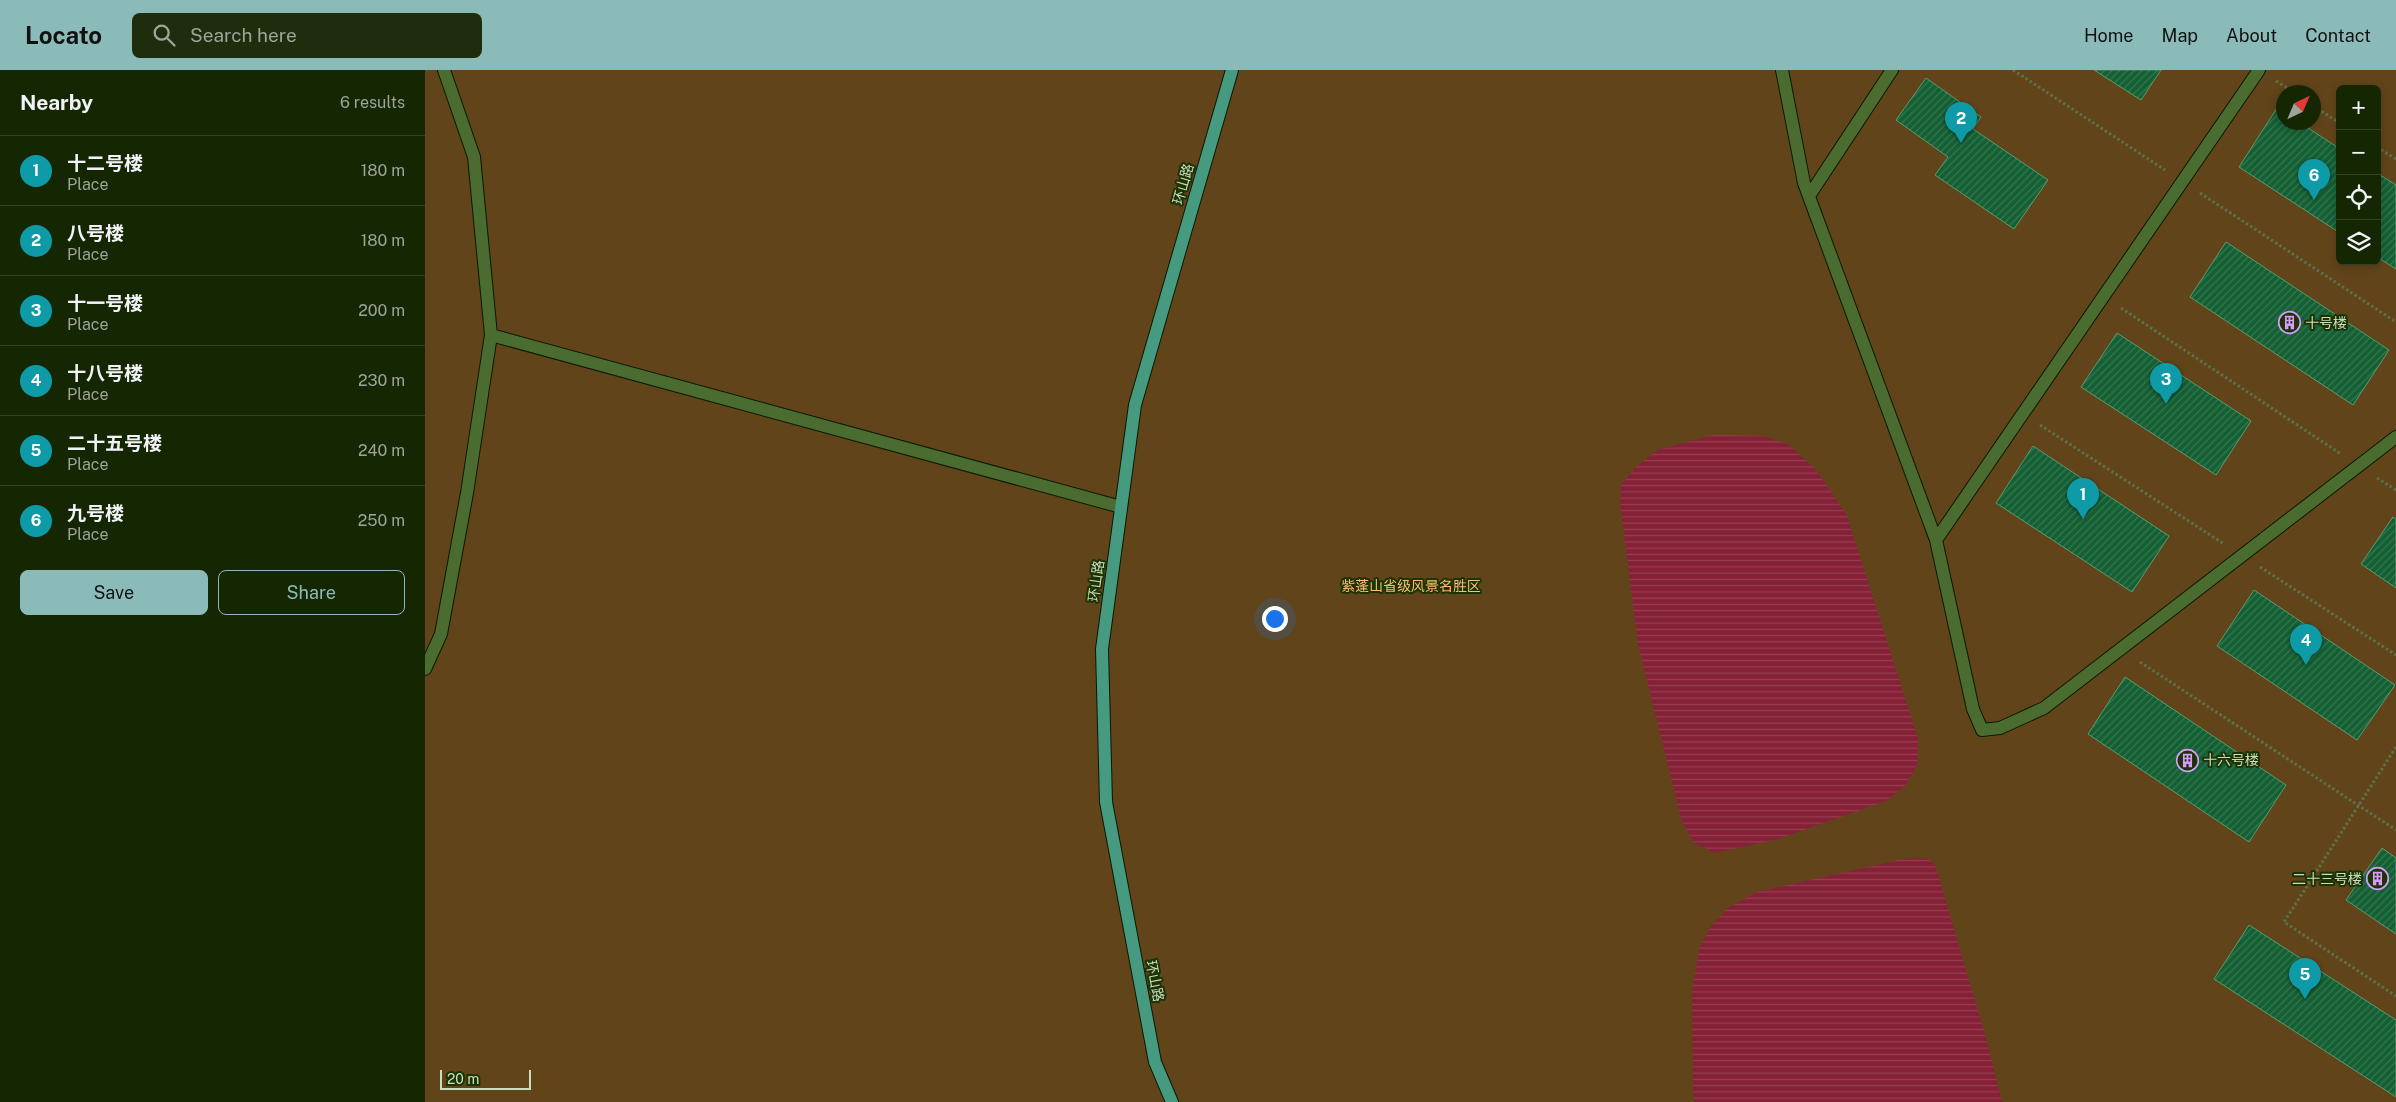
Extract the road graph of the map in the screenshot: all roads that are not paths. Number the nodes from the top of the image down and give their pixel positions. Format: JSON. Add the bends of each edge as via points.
{"nodes":[{"id":1,"x":445,"y":70,"type":"edge"},
{"id":2,"x":1232,"y":70,"type":"edge"},
{"id":3,"x":1783,"y":70,"type":"edge"},
{"id":4,"x":1893,"y":70,"type":"edge"},
{"id":5,"x":2259,"y":70,"type":"edge"},
{"id":6,"x":1809,"y":196,"type":"junction"},
{"id":7,"x":491,"y":334,"type":"junction"},
{"id":8,"x":2396,"y":437,"type":"edge"},
{"id":9,"x":1121,"y":507,"type":"junction"},
{"id":10,"x":1936,"y":540,"type":"junction"},
{"id":11,"x":425,"y":669,"type":"edge"},
{"id":12,"x":1172,"y":1102,"type":"edge"}],
"edges":[{"from":1,"to":7,"type":"street","via":[[474,157]]},
{"from":2,"to":9,"type":"main road","name":"环山路","via":[[1135,405]]},
{"from":3,"to":6,"type":"street"},
{"from":4,"to":6,"type":"street"},
{"from":5,"to":10,"type":"street"},
{"from":6,"to":10,"type":"street"},
{"from":7,"to":9,"type":"street"},
{"from":7,"to":11,"type":"street","via":[[441,634]]},
{"from":8,"to":10,"type":"street","via":[[2043,708],[2000,728],[1982,730],[1973,709]]},
{"from":9,"to":12,"type":"main road","name":"环山路","via":[[1102,650],[1106,802],[1155,1062]]}]}
